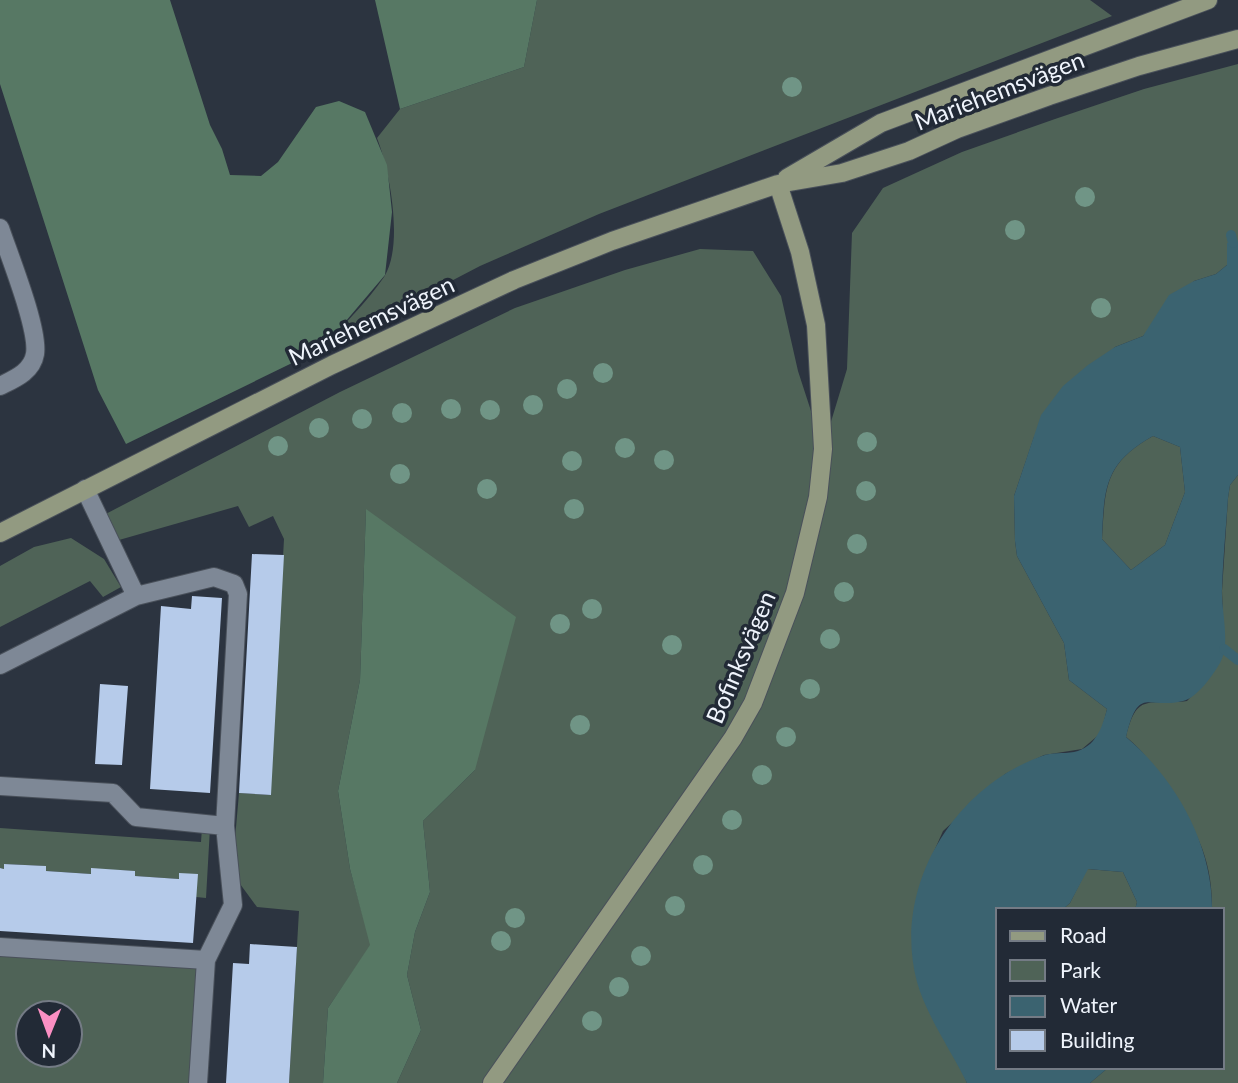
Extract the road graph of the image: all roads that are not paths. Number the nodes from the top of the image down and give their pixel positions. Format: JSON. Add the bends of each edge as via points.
{"nodes":[{"id":1,"x":1208,"y":0,"type":"edge"},
{"id":2,"x":1238,"y":39,"type":"edge"},
{"id":3,"x":778,"y":184,"type":"junction"},
{"id":4,"x":0,"y":228,"type":"edge"},
{"id":5,"x":0,"y":386,"type":"edge"},
{"id":6,"x":85,"y":489,"type":"junction"},
{"id":7,"x":0,"y":533,"type":"edge"},
{"id":8,"x":136,"y":596,"type":"junction"},
{"id":9,"x":0,"y":665,"type":"edge"},
{"id":10,"x":0,"y":786,"type":"edge"},
{"id":11,"x":225,"y":826,"type":"junction"},
{"id":12,"x":0,"y":947,"type":"edge"},
{"id":13,"x":206,"y":960,"type":"junction"},
{"id":14,"x":198,"y":1083,"type":"edge"},
{"id":15,"x":492,"y":1083,"type":"edge"}],
"edges":[{"from":1,"to":3,"type":"street","name":"Mariehemsvägen","via":[[881,123]]},
{"from":2,"to":3,"type":"street","name":"Mariehemsvägen","via":[[1062,91],[842,173]]},
{"from":3,"to":6,"type":"street","name":"Mariehemsvägen","via":[[514,280],[331,365]]},
{"from":3,"to":15,"type":"street","name":"Bofinksvägen","via":[[800,251],[816,325],[823,449],[818,497],[794,593],[753,703],[733,738]]},
{"from":4,"to":5,"type":"lane","via":[[33,334],[35,355],[19,377]]},
{"from":6,"to":7,"type":"street","name":"Mariehemsvägen"},
{"from":6,"to":8,"type":"lane"},
{"from":8,"to":9,"type":"lane"},
{"from":8,"to":11,"type":"lane","via":[[214,577],[234,584],[238,594]]},
{"from":10,"to":11,"type":"lane","via":[[113,793],[136,817]]},
{"from":11,"to":13,"type":"lane","via":[[233,905]]},
{"from":12,"to":13,"type":"lane"},
{"from":13,"to":14,"type":"lane"}]}
